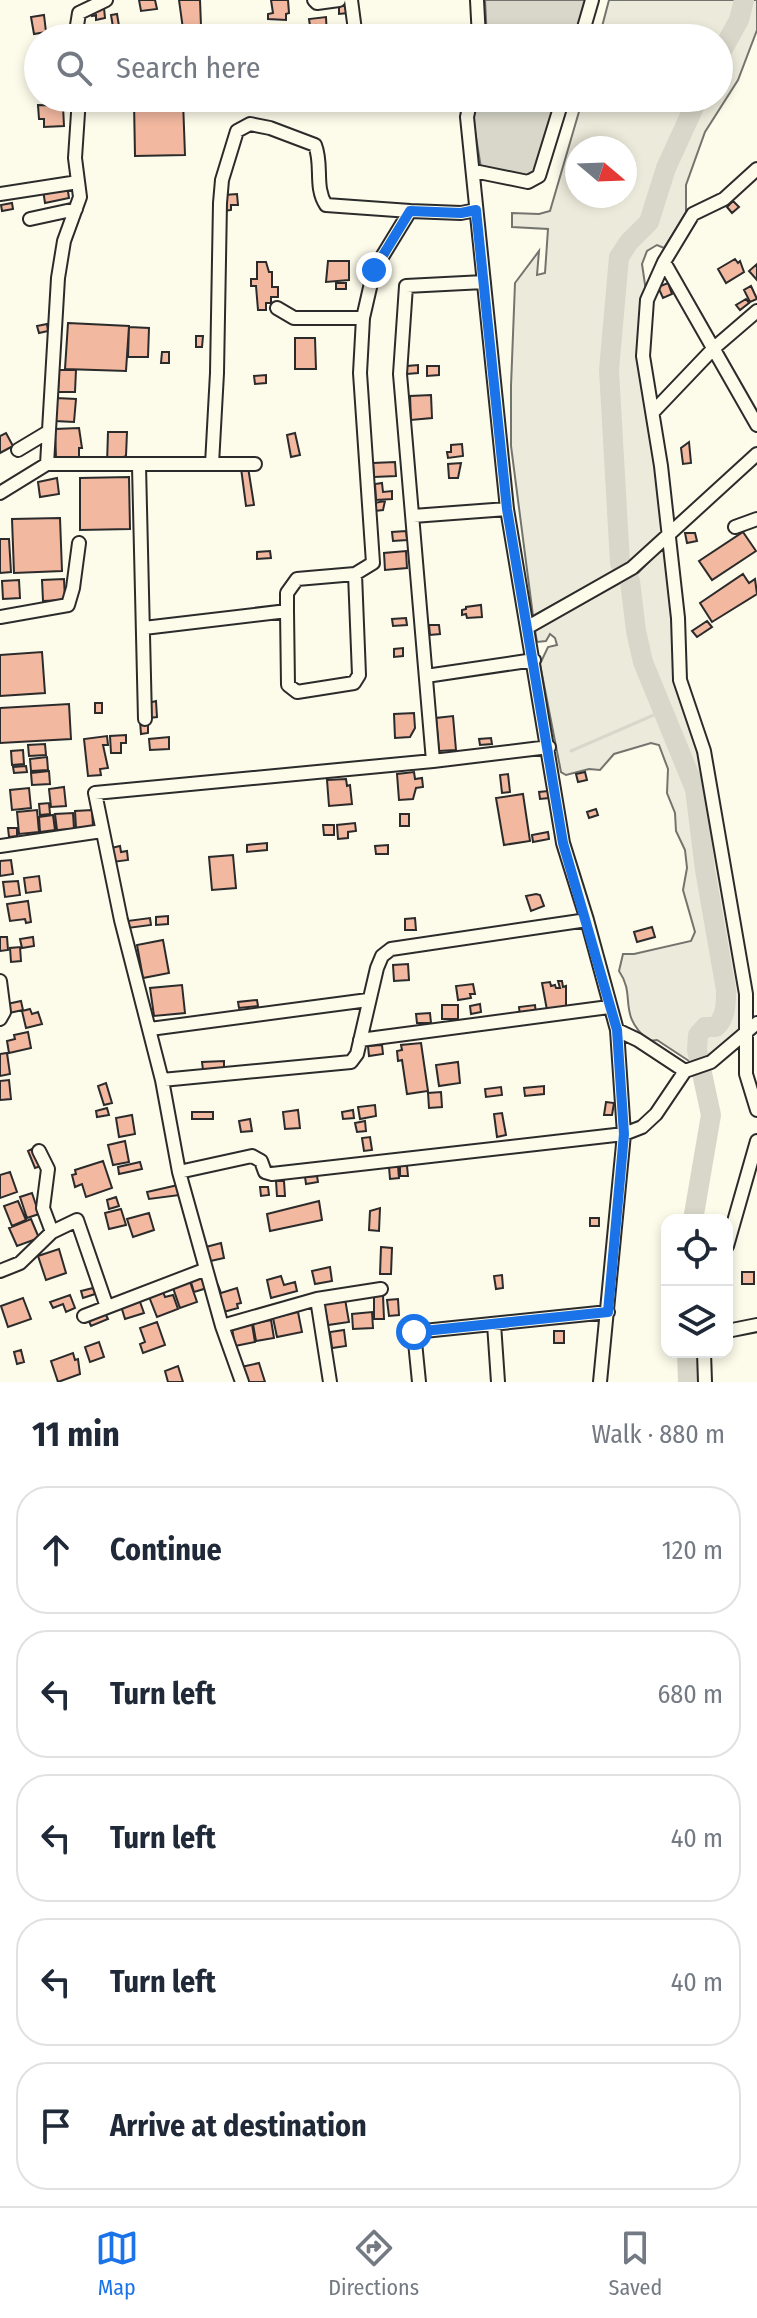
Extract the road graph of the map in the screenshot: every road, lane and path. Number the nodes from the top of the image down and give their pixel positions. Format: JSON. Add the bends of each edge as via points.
{"nodes":[{"id":1,"x":106,"y":0,"type":"edge"},
{"id":2,"x":314,"y":0,"type":"edge"},
{"id":3,"x":339,"y":0,"type":"edge"},
{"id":4,"x":351,"y":0,"type":"edge"},
{"id":5,"x":477,"y":0,"type":"edge"},
{"id":6,"x":592,"y":0,"type":"edge"},
{"id":7,"x":77,"y":24,"type":"edge"},
{"id":8,"x":354,"y":24,"type":"edge"},
{"id":9,"x":478,"y":24,"type":"edge"},
{"id":10,"x":585,"y":24,"type":"edge"},
{"id":11,"x":78,"y":112,"type":"edge"},
{"id":12,"x":468,"y":112,"type":"edge"},
{"id":13,"x":559,"y":112,"type":"edge"},
{"id":14,"x":757,"y":169,"type":"edge"},
{"id":15,"x":474,"y":171,"type":"junction"},
{"id":16,"x":78,"y":182,"type":"junction"},
{"id":17,"x":0,"y":194,"type":"edge"},
{"id":18,"x":76,"y":209,"type":"junction"},
{"id":19,"x":476,"y":210,"type":"junction"},
{"id":20,"x":410,"y":211,"type":"junction"},
{"id":21,"x":30,"y":219,"type":"dead end"},
{"id":22,"x":664,"y":262,"type":"junction"},
{"id":23,"x":484,"y":282,"type":"junction"},
{"id":24,"x":277,"y":308,"type":"dead end"},
{"id":25,"x":757,"y":311,"type":"edge"},
{"id":26,"x":363,"y":318,"type":"junction"},
{"id":27,"x":714,"y":348,"type":"junction"},
{"id":28,"x":653,"y":412,"type":"junction"},
{"id":29,"x":757,"y":425,"type":"edge"},
{"id":30,"x":48,"y":432,"type":"junction"},
{"id":31,"x":18,"y":450,"type":"dead end"},
{"id":32,"x":757,"y":454,"type":"edge"},
{"id":33,"x":47,"y":464,"type":"junction"},
{"id":34,"x":212,"y":464,"type":"junction"},
{"id":35,"x":255,"y":464,"type":"dead end"},
{"id":36,"x":139,"y":466,"type":"junction"},
{"id":37,"x":0,"y":493,"type":"edge"},
{"id":38,"x":507,"y":509,"type":"junction"},
{"id":39,"x":413,"y":516,"type":"junction"},
{"id":40,"x":757,"y":519,"type":"edge"},
{"id":41,"x":735,"y":527,"type":"dead end"},
{"id":42,"x":668,"y":534,"type":"junction"},
{"id":43,"x":79,"y":543,"type":"dead end"},
{"id":44,"x":355,"y":574,"type":"junction"},
{"id":45,"x":287,"y":611,"type":"junction"},
{"id":46,"x":0,"y":617,"type":"edge"},
{"id":47,"x":528,"y":627,"type":"junction"},
{"id":48,"x":144,"y":628,"type":"junction"},
{"id":49,"x":534,"y":660,"type":"junction"},
{"id":50,"x":426,"y":676,"type":"junction"},
{"id":51,"x":145,"y":719,"type":"dead end"},
{"id":52,"x":549,"y":747,"type":"junction"},
{"id":53,"x":433,"y":761,"type":"junction"},
{"id":54,"x":102,"y":831,"type":"junction"},
{"id":55,"x":0,"y":846,"type":"edge"},
{"id":56,"x":587,"y":920,"type":"junction"},
{"id":57,"x":0,"y":981,"type":"edge"},
{"id":58,"x":368,"y":1000,"type":"junction"},
{"id":59,"x":609,"y":1007,"type":"junction"},
{"id":60,"x":0,"y":1019,"type":"edge"},
{"id":61,"x":757,"y":1023,"type":"edge"},
{"id":62,"x":150,"y":1029,"type":"junction"},
{"id":63,"x":617,"y":1030,"type":"junction"},
{"id":64,"x":747,"y":1034,"type":"junction"},
{"id":65,"x":360,"y":1040,"type":"junction"},
{"id":66,"x":689,"y":1070,"type":"junction"},
{"id":67,"x":162,"y":1080,"type":"junction"},
{"id":68,"x":757,"y":1110,"type":"edge"},
{"id":69,"x":624,"y":1134,"type":"junction"},
{"id":70,"x":757,"y":1141,"type":"edge"},
{"id":71,"x":39,"y":1151,"type":"dead end"},
{"id":72,"x":179,"y":1172,"type":"junction"},
{"id":73,"x":733,"y":1225,"type":"edge"},
{"id":74,"x":52,"y":1232,"type":"junction"},
{"id":75,"x":204,"y":1270,"type":"junction"},
{"id":76,"x":0,"y":1271,"type":"edge"},
{"id":77,"x":381,"y":1289,"type":"dead end"},
{"id":78,"x":317,"y":1299,"type":"junction"},
{"id":79,"x":107,"y":1307,"type":"junction"},
{"id":80,"x":608,"y":1312,"type":"junction"},
{"id":81,"x":84,"y":1316,"type":"dead end"},
{"id":82,"x":494,"y":1324,"type":"junction"},
{"id":83,"x":757,"y":1325,"type":"edge"},
{"id":84,"x":222,"y":1326,"type":"junction"},
{"id":85,"x":733,"y":1330,"type":"edge"},
{"id":86,"x":704,"y":1358,"type":"edge"},
{"id":87,"x":242,"y":1382,"type":"edge"},
{"id":88,"x":330,"y":1382,"type":"edge"},
{"id":89,"x":419,"y":1382,"type":"edge"},
{"id":90,"x":498,"y":1382,"type":"edge"},
{"id":91,"x":600,"y":1382,"type":"edge"},
{"id":92,"x":705,"y":1382,"type":"edge"}],
"edges":[{"from":1,"to":7,"type":"street","via":[[79,13]]},
{"from":2,"to":3,"type":"street"},
{"from":4,"to":8,"type":"street"},
{"from":5,"to":9,"type":"street"},
{"from":6,"to":10,"type":"street"},
{"from":11,"to":16,"type":"street"},
{"from":12,"to":15,"type":"street"},
{"from":13,"to":15,"type":"street","via":[[539,176],[528,182]]},
{"from":14,"to":22,"type":"street","via":[[724,199],[693,214]]},
{"from":15,"to":19,"type":"street"},
{"from":16,"to":17,"type":"street"},
{"from":16,"to":18,"type":"street"},
{"from":18,"to":21,"type":"street"},
{"from":18,"to":30,"type":"street","via":[[58,278]]},
{"from":19,"to":20,"type":"street"},
{"from":19,"to":23,"type":"street"},
{"from":20,"to":26,"type":"street","via":[[374,270]]},
{"from":20,"to":34,"type":"street","via":[[326,205],[319,195],[315,145],[250,124],[237,131],[220,203]]},
{"from":22,"to":27,"type":"street"},
{"from":22,"to":28,"type":"street","via":[[647,300],[643,356]]},
{"from":23,"to":38,"type":"street"},
{"from":23,"to":39,"type":"street","via":[[406,286],[400,374]]},
{"from":24,"to":26,"type":"street","via":[[294,318]]},
{"from":25,"to":27,"type":"street"},
{"from":26,"to":44,"type":"street","via":[[360,373],[373,563]]},
{"from":27,"to":28,"type":"street"},
{"from":27,"to":29,"type":"street"},
{"from":28,"to":42,"type":"street"},
{"from":30,"to":31,"type":"street"},
{"from":30,"to":33,"type":"street"},
{"from":32,"to":42,"type":"street"},
{"from":33,"to":36,"type":"street"},
{"from":33,"to":37,"type":"street"},
{"from":34,"to":35,"type":"street"},
{"from":34,"to":36,"type":"street"},
{"from":36,"to":48,"type":"street"},
{"from":38,"to":39,"type":"street"},
{"from":38,"to":47,"type":"street"},
{"from":39,"to":50,"type":"street"},
{"from":40,"to":41,"type":"street"},
{"from":42,"to":47,"type":"street","via":[[632,568]]},
{"from":42,"to":64,"type":"street","via":[[680,680],[704,751],[746,994]]},
{"from":43,"to":46,"type":"street","via":[[68,605]]},
{"from":44,"to":45,"type":"street","via":[[297,579],[287,593]]},
{"from":44,"to":45,"type":"street","via":[[359,675],[354,683],[297,692],[288,685]]},
{"from":45,"to":48,"type":"street"},
{"from":47,"to":49,"type":"street"},
{"from":48,"to":51,"type":"street"},
{"from":49,"to":50,"type":"street"},
{"from":49,"to":52,"type":"street"},
{"from":50,"to":53,"type":"street"},
{"from":52,"to":53,"type":"street"},
{"from":52,"to":56,"type":"street","via":[[563,843]]},
{"from":53,"to":54,"type":"street","via":[[95,793]]},
{"from":54,"to":55,"type":"street"},
{"from":54,"to":62,"type":"street"},
{"from":56,"to":58,"type":"street","via":[[391,949],[382,956]]},
{"from":56,"to":59,"type":"street"},
{"from":57,"to":60,"type":"street"},
{"from":58,"to":62,"type":"street"},
{"from":58,"to":65,"type":"street"},
{"from":59,"to":63,"type":"street"},
{"from":59,"to":65,"type":"street"},
{"from":61,"to":64,"type":"street"},
{"from":62,"to":67,"type":"street"},
{"from":63,"to":66,"type":"street"},
{"from":63,"to":69,"type":"street"},
{"from":64,"to":66,"type":"street","via":[[711,1062]]},
{"from":64,"to":68,"type":"street","via":[[746,1074]]},
{"from":65,"to":67,"type":"street","via":[[357,1054],[344,1064]]},
{"from":66,"to":69,"type":"street","via":[[656,1114]]},
{"from":67,"to":72,"type":"street"},
{"from":69,"to":72,"type":"street","via":[[272,1174],[252,1156]]},
{"from":69,"to":80,"type":"street"},
{"from":70,"to":73,"type":"street"},
{"from":71,"to":74,"type":"street","via":[[48,1169],[43,1208]]},
{"from":72,"to":75,"type":"street"},
{"from":74,"to":76,"type":"street","via":[[20,1263]]},
{"from":74,"to":79,"type":"street","via":[[77,1220]]},
{"from":75,"to":79,"type":"street"},
{"from":75,"to":84,"type":"street"},
{"from":77,"to":78,"type":"street"},
{"from":78,"to":84,"type":"street"},
{"from":78,"to":88,"type":"street"},
{"from":79,"to":81,"type":"street"},
{"from":80,"to":82,"type":"street"},
{"from":80,"to":91,"type":"street"},
{"from":82,"to":89,"type":"street","via":[[414,1332]]},
{"from":82,"to":90,"type":"street"},
{"from":83,"to":85,"type":"street"},
{"from":84,"to":87,"type":"street"},
{"from":86,"to":92,"type":"street"}]}
